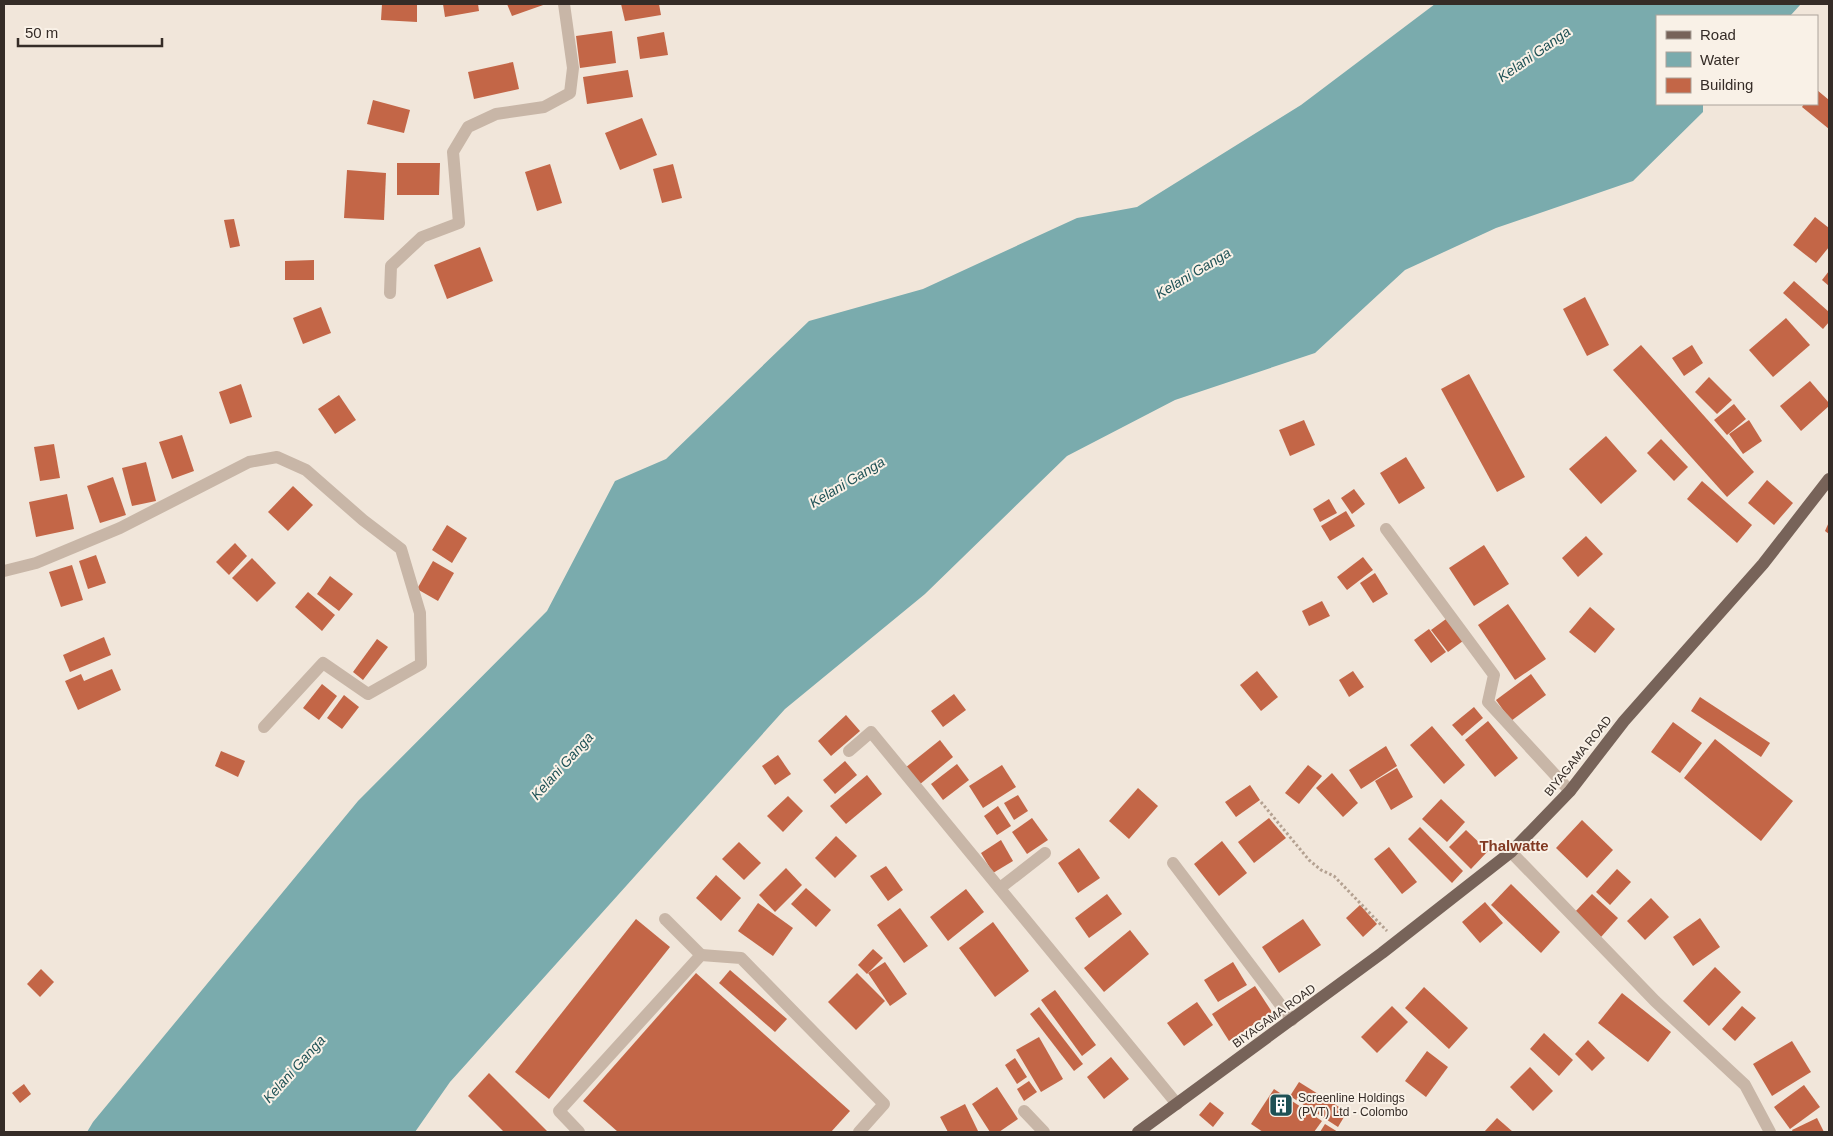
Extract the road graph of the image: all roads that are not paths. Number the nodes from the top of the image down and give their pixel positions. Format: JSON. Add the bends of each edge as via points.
{"nodes":[{"id":1,"x":564,"y":4,"type":"edge"},
{"id":2,"x":390,"y":293,"type":"dead end"},
{"id":3,"x":1829,"y":480,"type":"edge"},
{"id":4,"x":1386,"y":529,"type":"dead end"},
{"id":5,"x":4,"y":571,"type":"edge"},
{"id":6,"x":264,"y":727,"type":"dead end"},
{"id":7,"x":849,"y":751,"type":"dead end"},
{"id":8,"x":1570,"y":791,"type":"junction"},
{"id":9,"x":1511,"y":852,"type":"junction"},
{"id":10,"x":1045,"y":853,"type":"dead end"},
{"id":11,"x":1173,"y":863,"type":"dead end"},
{"id":12,"x":1000,"y":888,"type":"junction"},
{"id":13,"x":665,"y":919,"type":"dead end"},
{"id":14,"x":701,"y":955,"type":"junction"},
{"id":15,"x":1292,"y":1020,"type":"junction"},
{"id":16,"x":1177,"y":1104,"type":"junction"},
{"id":17,"x":1024,"y":1111,"type":"dead end"},
{"id":18,"x":579,"y":1132,"type":"edge"},
{"id":19,"x":859,"y":1132,"type":"edge"},
{"id":20,"x":1044,"y":1132,"type":"edge"},
{"id":21,"x":1138,"y":1132,"type":"edge"},
{"id":22,"x":1770,"y":1132,"type":"edge"}],
"edges":[{"from":1,"to":2,"type":"street","via":[[573,68],[570,93],[544,107],[496,114],[468,127],[453,152],[458,223],[422,237],[391,266]]},
{"from":3,"to":8,"type":"main road","name":"BIYAGAMA ROAD","via":[[1763,564],[1624,721]]},
{"from":4,"to":8,"type":"street","via":[[1494,676],[1488,702]]},
{"from":5,"to":6,"type":"street","via":[[36,564],[120,528],[249,462],[277,457],[306,470],[401,550],[420,612],[421,664],[368,694],[323,663]]},
{"from":7,"to":12,"type":"street","via":[[871,732]]},
{"from":8,"to":9,"type":"main road","name":"BIYAGAMA ROAD"},
{"from":9,"to":15,"type":"main road","name":"BIYAGAMA ROAD"},
{"from":9,"to":22,"type":"street","via":[[1654,1001],[1745,1084]]},
{"from":10,"to":12,"type":"street"},
{"from":11,"to":15,"type":"street"},
{"from":12,"to":16,"type":"street"},
{"from":13,"to":14,"type":"street"},
{"from":14,"to":18,"type":"street","via":[[559,1111]]},
{"from":14,"to":19,"type":"street","via":[[741,958],[884,1104]]},
{"from":15,"to":16,"type":"main road","name":"BIYAGAMA ROAD"},
{"from":16,"to":21,"type":"main road","name":"BIYAGAMA ROAD"},
{"from":17,"to":20,"type":"street"}]}
